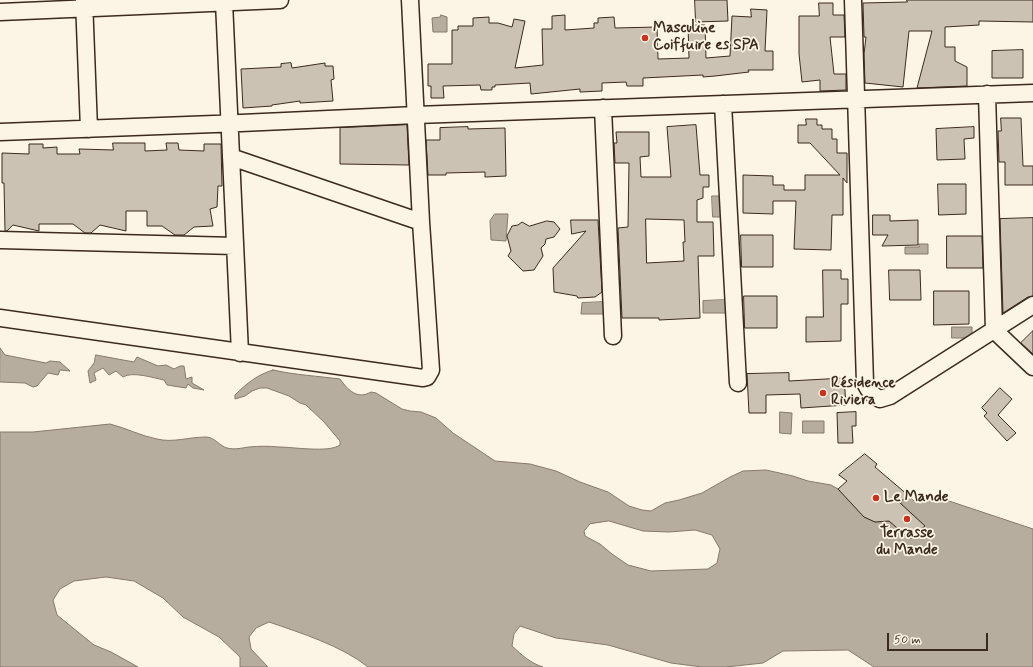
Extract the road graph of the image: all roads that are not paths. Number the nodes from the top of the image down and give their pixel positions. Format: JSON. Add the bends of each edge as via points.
{"nodes":[{"id":1,"x":280,"y":0,"type":"edge"},
{"id":2,"x":410,"y":0,"type":"edge"},
{"id":3,"x":853,"y":0,"type":"edge"},
{"id":4,"x":224,"y":2,"type":"junction"},
{"id":5,"x":84,"y":4,"type":"edge"},
{"id":6,"x":0,"y":12,"type":"edge"},
{"id":7,"x":1033,"y":93,"type":"edge"},
{"id":8,"x":987,"y":94,"type":"junction"},
{"id":9,"x":856,"y":99,"type":"junction"},
{"id":10,"x":723,"y":104,"type":"junction"},
{"id":11,"x":603,"y":108,"type":"junction"},
{"id":12,"x":416,"y":115,"type":"junction"},
{"id":13,"x":230,"y":124,"type":"junction"},
{"id":14,"x":89,"y":129,"type":"junction"},
{"id":15,"x":0,"y":132,"type":"edge"},
{"id":16,"x":231,"y":157,"type":"junction"},
{"id":17,"x":420,"y":222,"type":"junction"},
{"id":18,"x":0,"y":240,"type":"edge"},
{"id":19,"x":235,"y":246,"type":"junction"},
{"id":20,"x":1033,"y":304,"type":"edge"},
{"id":21,"x":0,"y":318,"type":"edge"},
{"id":22,"x":994,"y":330,"type":"junction"},
{"id":23,"x":613,"y":336,"type":"dead end"},
{"id":24,"x":240,"y":353,"type":"junction"},
{"id":25,"x":1033,"y":367,"type":"edge"},
{"id":26,"x":738,"y":383,"type":"dead end"}],
"edges":[{"from":1,"to":4,"type":"street"},
{"from":2,"to":12,"type":"street"},
{"from":3,"to":9,"type":"street"},
{"from":4,"to":5,"type":"street"},
{"from":4,"to":13,"type":"street"},
{"from":5,"to":6,"type":"street"},
{"from":5,"to":14,"type":"street"},
{"from":7,"to":8,"type":"street"},
{"from":8,"to":9,"type":"street"},
{"from":8,"to":22,"type":"street"},
{"from":9,"to":10,"type":"street"},
{"from":9,"to":22,"type":"street","via":[[865,383],[869,391],[880,399],[890,396]]},
{"from":10,"to":11,"type":"street"},
{"from":10,"to":26,"type":"street"},
{"from":11,"to":12,"type":"street"},
{"from":11,"to":23,"type":"street"},
{"from":12,"to":13,"type":"street"},
{"from":12,"to":17,"type":"street"},
{"from":13,"to":14,"type":"street"},
{"from":13,"to":16,"type":"street"},
{"from":14,"to":15,"type":"street"},
{"from":16,"to":17,"type":"street"},
{"from":16,"to":19,"type":"street"},
{"from":17,"to":24,"type":"street","via":[[431,370],[427,377]]},
{"from":18,"to":19,"type":"street"},
{"from":19,"to":24,"type":"street"},
{"from":20,"to":22,"type":"street"},
{"from":21,"to":24,"type":"street"},
{"from":22,"to":25,"type":"street"}]}
